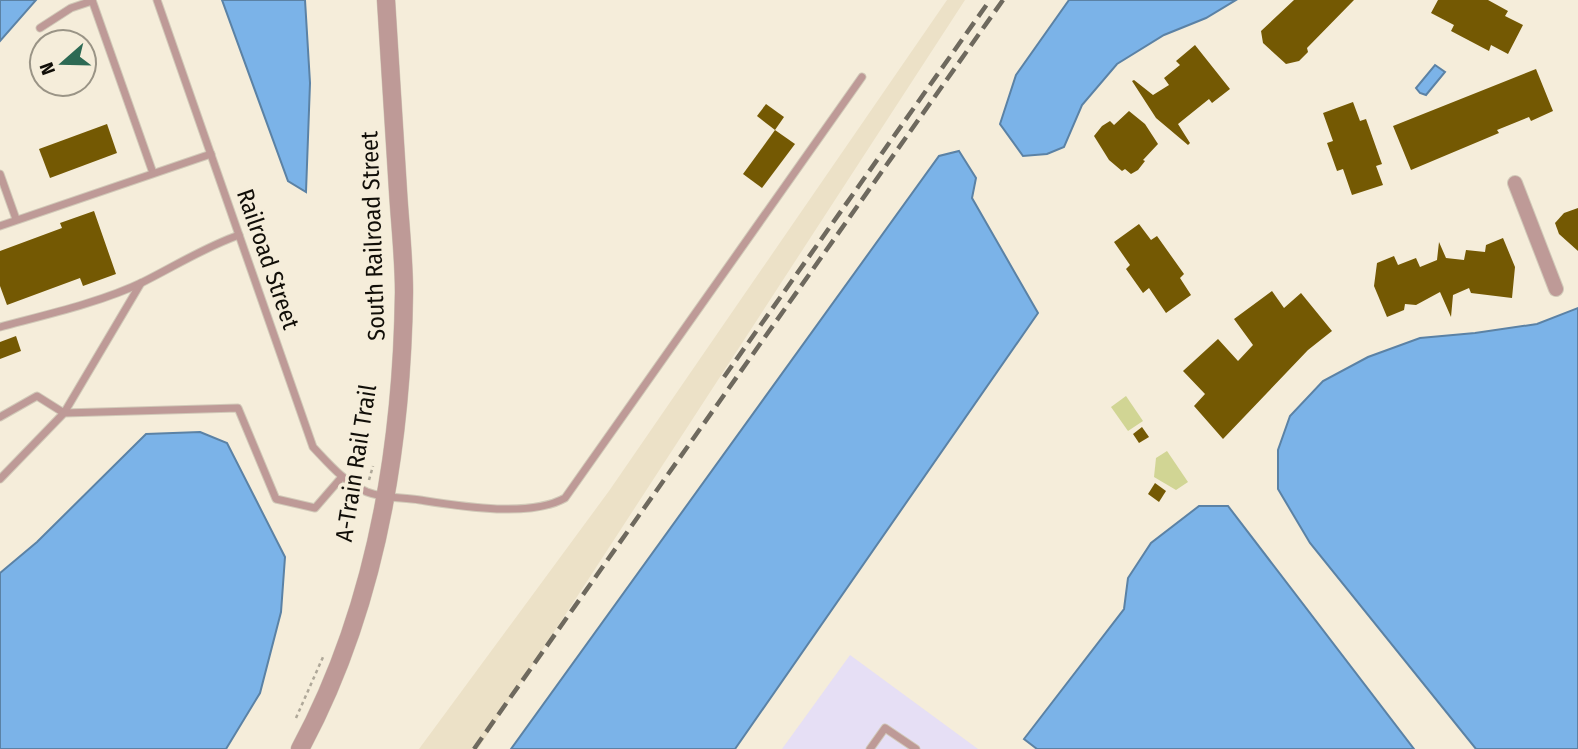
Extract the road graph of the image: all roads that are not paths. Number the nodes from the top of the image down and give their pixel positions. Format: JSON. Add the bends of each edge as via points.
{"nodes":[{"id":1,"x":92,"y":0,"type":"edge"},
{"id":2,"x":158,"y":0,"type":"edge"},
{"id":3,"x":386,"y":0,"type":"edge"},
{"id":4,"x":40,"y":28,"type":"dead end"},
{"id":5,"x":862,"y":77,"type":"dead end"},
{"id":6,"x":211,"y":154,"type":"junction"},
{"id":7,"x":153,"y":173,"type":"junction"},
{"id":8,"x":0,"y":174,"type":"edge"},
{"id":9,"x":1515,"y":183,"type":"dead end"},
{"id":10,"x":16,"y":219,"type":"junction"},
{"id":11,"x":0,"y":226,"type":"edge"},
{"id":12,"x":239,"y":235,"type":"junction"},
{"id":13,"x":142,"y":283,"type":"junction"},
{"id":14,"x":1556,"y":289,"type":"dead end"},
{"id":15,"x":0,"y":327,"type":"edge"},
{"id":16,"x":64,"y":413,"type":"junction"},
{"id":17,"x":0,"y":417,"type":"edge"},
{"id":18,"x":341,"y":478,"type":"junction"},
{"id":19,"x":0,"y":480,"type":"edge"},
{"id":20,"x":384,"y":498,"type":"junction"},
{"id":21,"x":300,"y":749,"type":"edge"},
{"id":22,"x":870,"y":749,"type":"edge"},
{"id":23,"x":916,"y":749,"type":"edge"}],
"edges":[{"from":1,"to":4,"type":"lane"},
{"from":1,"to":7,"type":"lane"},
{"from":2,"to":6,"type":"lane","name":"Railroad Street"},
{"from":3,"to":20,"type":"street","name":"South Railroad Street","via":[[404,289],[396,435]]},
{"from":5,"to":20,"type":"lane","name":"Railroad Street","via":[[565,498],[552,505],[519,508]]},
{"from":6,"to":7,"type":"lane"},
{"from":6,"to":12,"type":"lane","name":"Railroad Street"},
{"from":7,"to":10,"type":"lane"},
{"from":8,"to":10,"type":"lane"},
{"from":9,"to":14,"type":"street"},
{"from":10,"to":11,"type":"lane"},
{"from":12,"to":13,"type":"lane"},
{"from":12,"to":18,"type":"lane","name":"Railroad Street","via":[[313,447]]},
{"from":13,"to":15,"type":"lane"},
{"from":13,"to":16,"type":"lane"},
{"from":16,"to":17,"type":"lane","via":[[37,396]]},
{"from":16,"to":18,"type":"lane","via":[[238,408],[276,499],[315,508]]},
{"from":16,"to":19,"type":"lane"},
{"from":18,"to":20,"type":"lane","name":"Railroad Street"},
{"from":20,"to":21,"type":"street","name":"South Railroad Street","via":[[370,575],[316,719]]},
{"from":22,"to":23,"type":"lane","via":[[885,728]]}]}
